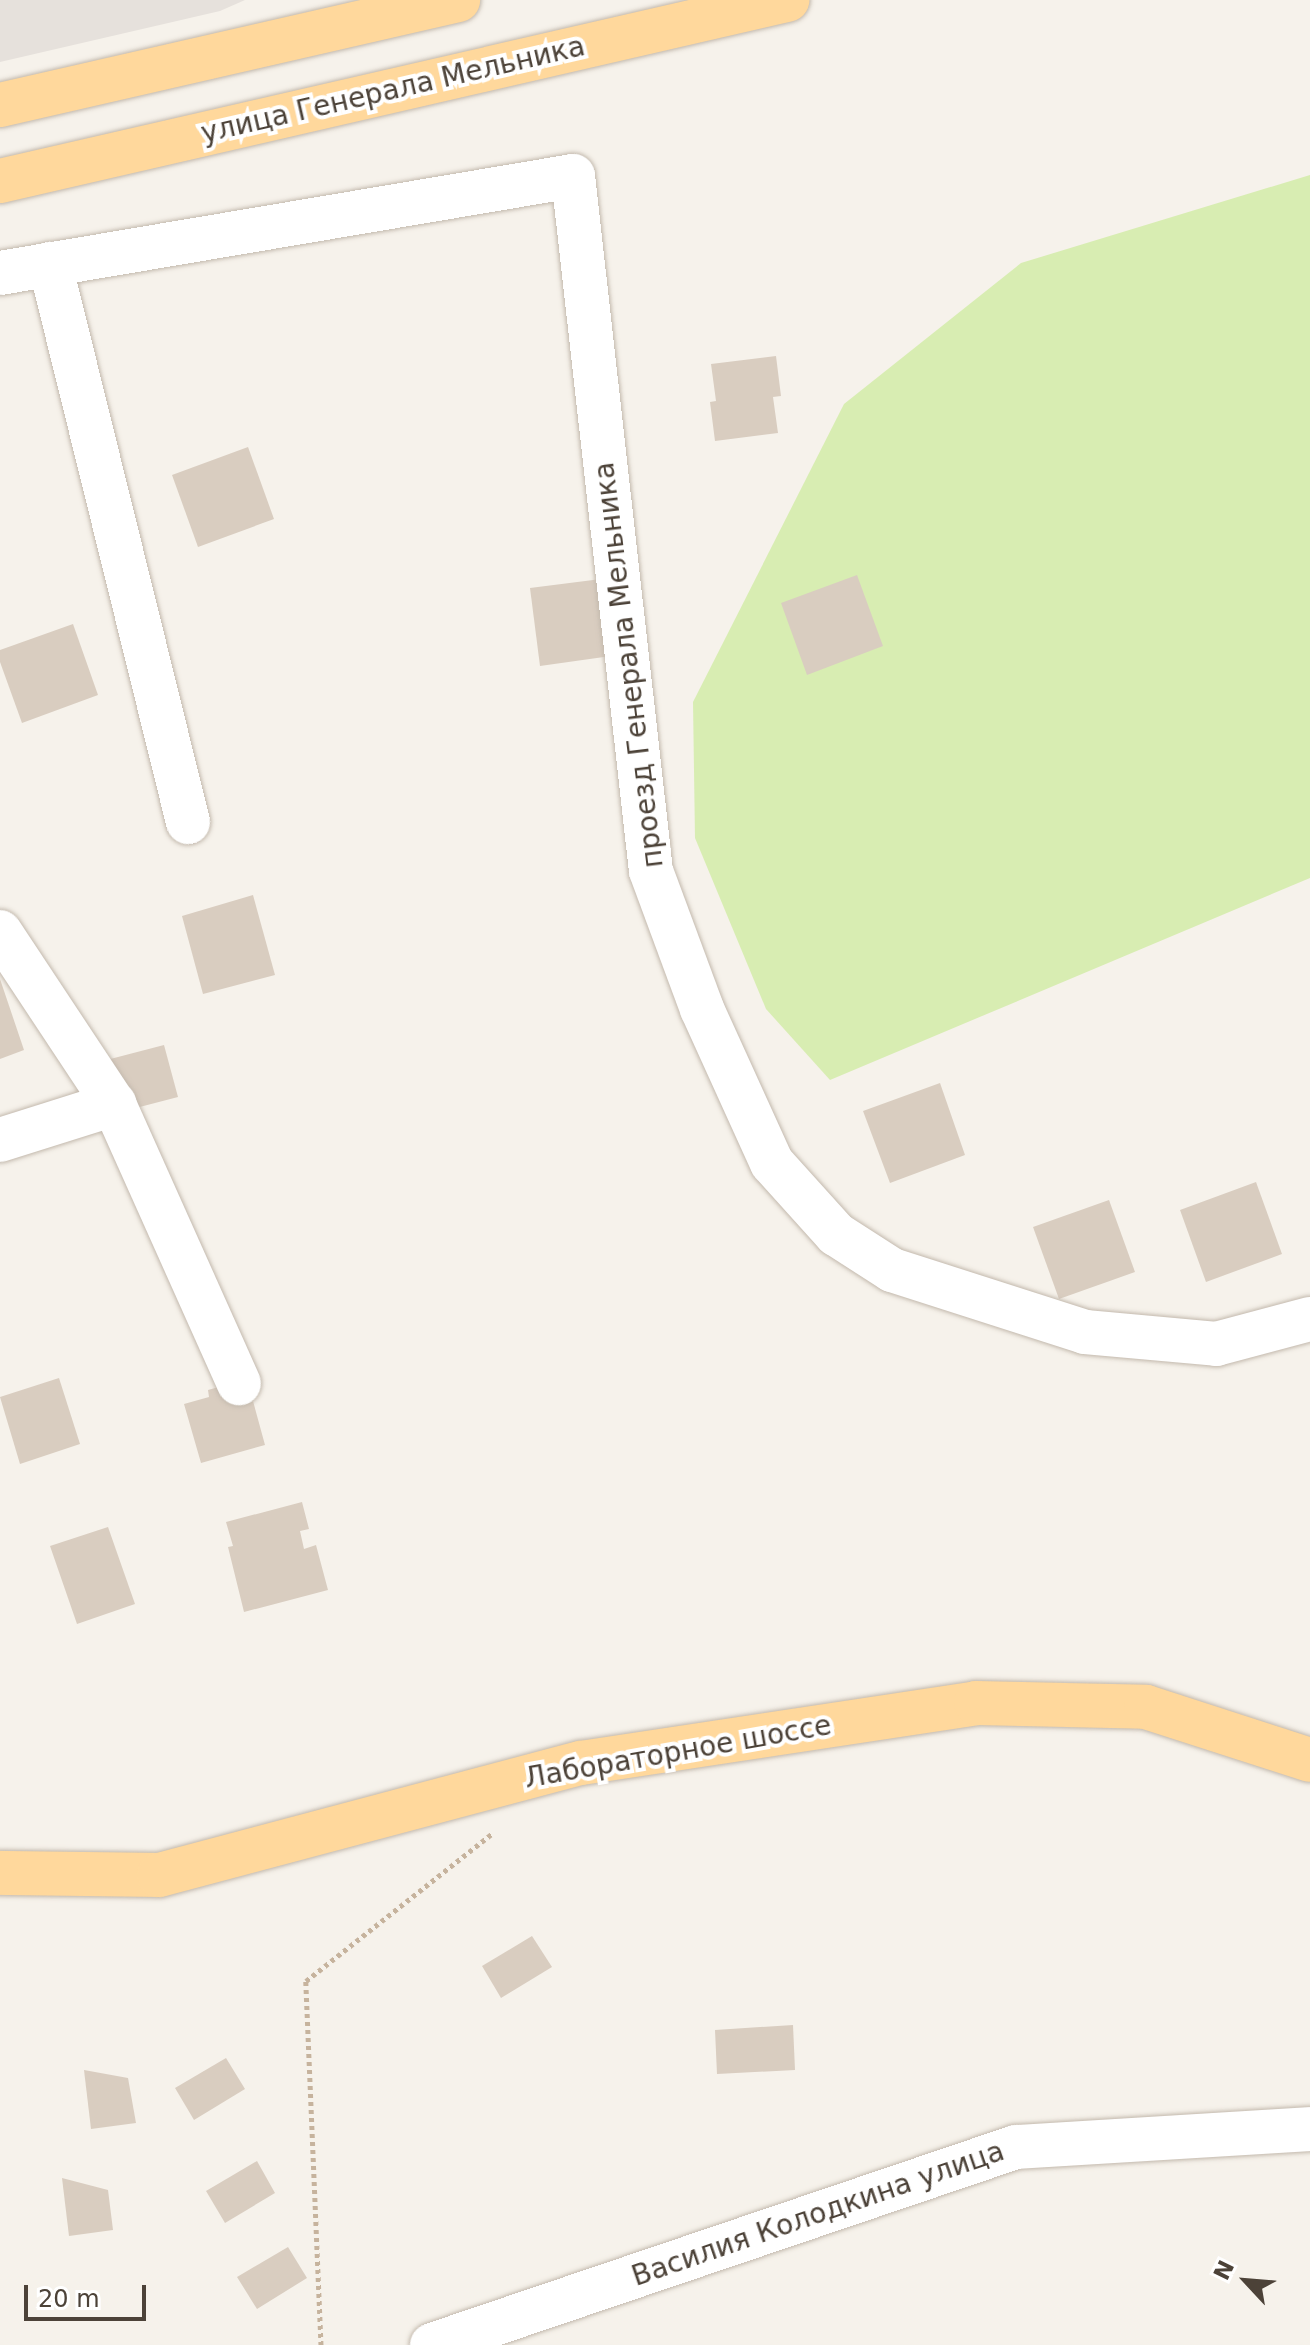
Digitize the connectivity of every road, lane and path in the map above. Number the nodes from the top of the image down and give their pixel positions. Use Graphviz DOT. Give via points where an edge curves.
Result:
graph roads {
  1 [pos="458,0"];
  2 [pos="787,0"];
  3 [pos="0,105"];
  4 [pos="0,181"];
  5 [pos="50,264"];
  6 [pos="0,273"];
  7 [pos="188,822"];
  8 [pos="0,932"];
  9 [pos="114,1104"];
  10 [pos="0,1140"];
  11 [pos="1310,1319"];
  12 [pos="239,1383"];
  13 [pos="1310,1760"];
  14 [pos="494,1832"];
  15 [pos="0,1873"];
  16 [pos="1310,2129"];
  17 [pos="321,2345"];
  18 [pos="432,2345"];
  1 -- 3 [label="main road"];
  2 -- 4 [label="main road, улица Генерала Мельника"];
  5 -- 6 [label="street"];
  5 -- 7 [label="street"];
  5 -- 11 [label="street, проезд Генерала Мельника" via="573,176 651,871 702,1009 772,1163 836,1234 892,1270 1085,1332 1216,1344"];
  8 -- 9 [label="street"];
  9 -- 10 [label="street"];
  9 -- 12 [label="street"];
  13 -- 15 [label="main road, Лабораторное шоссе" via="1146,1707 976,1703 581,1763 159,1875"];
  14 -- 17 [label="path" via="306,1981"];
  16 -- 18 [label="street, Василия Колодкина улица" via="1016,2147"];
}
